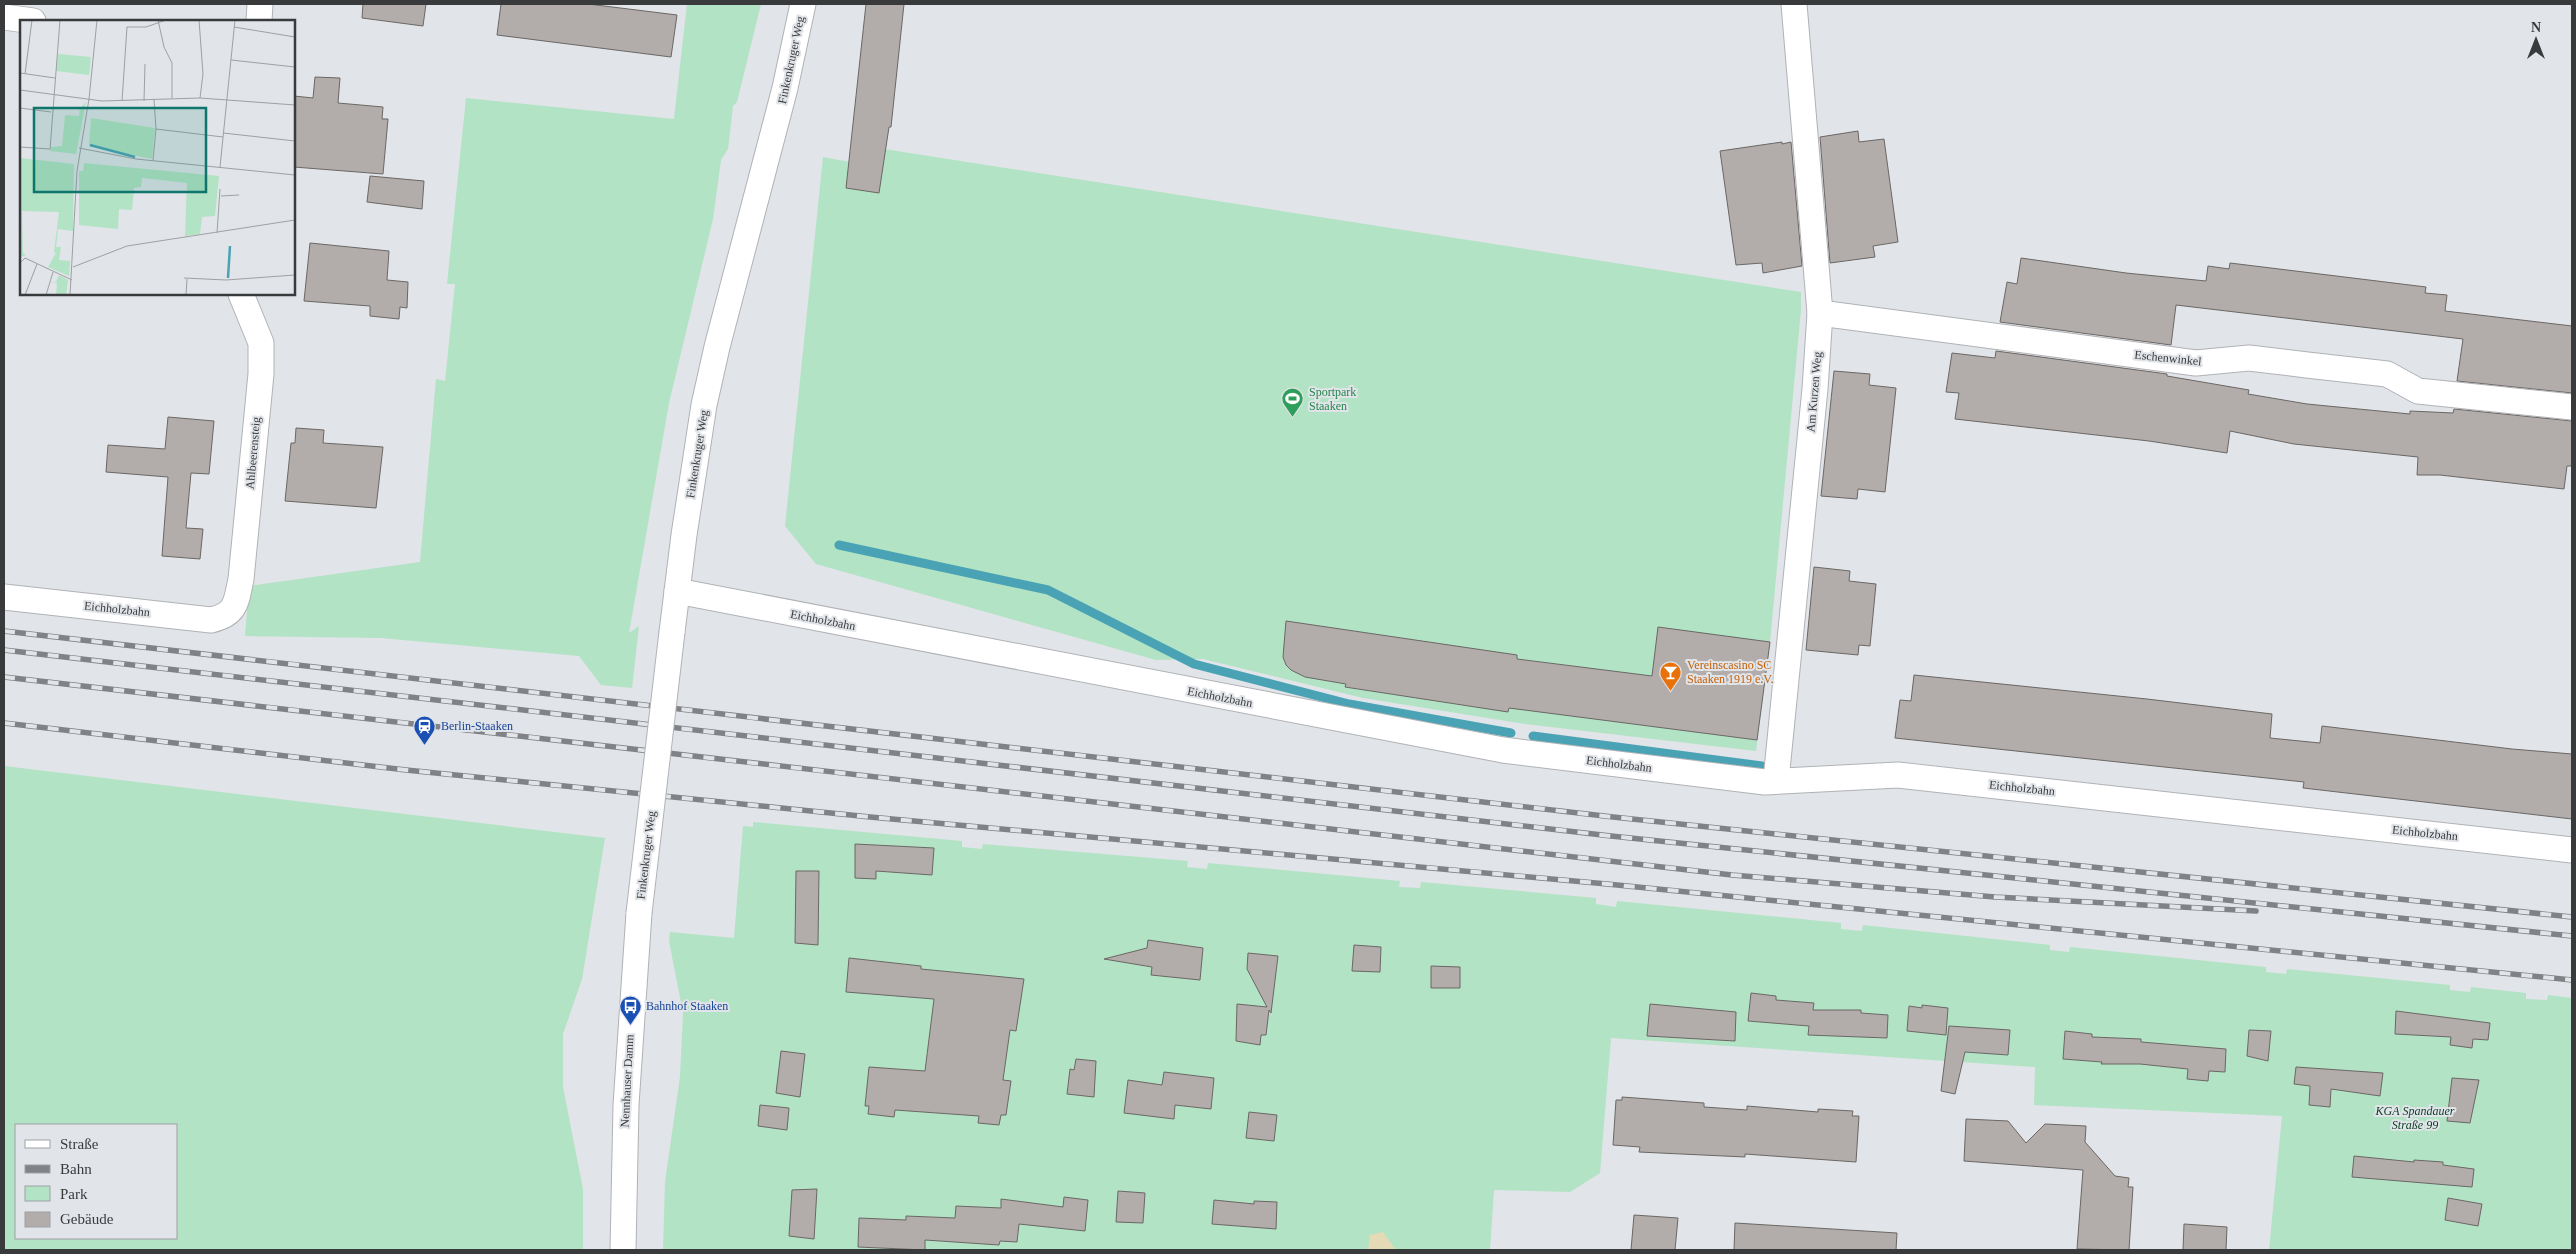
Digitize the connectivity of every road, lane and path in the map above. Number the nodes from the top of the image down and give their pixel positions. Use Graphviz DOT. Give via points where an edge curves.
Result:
graph roads {
  1 [pos="260,4"];
  2 [pos="803,4"];
  3 [pos="1794,4"];
  4 [pos="4,17"];
  5 [pos="26,20"];
  6 [pos="259,20"];
  7 [pos="241,295"];
  8 [pos="1820,313"];
  9 [pos="2572,407"];
  10 [pos="677,591"];
  11 [pos="4,597"];
  12 [pos="229,614"];
  13 [pos="1776,780"];
  14 [pos="2572,850"];
  15 [pos="640,913"];
  16 [pos="623,1250"];
  1 -- 6 [label="street"];
  2 -- 10 [label="street, Finkenkruger Weg" via="774,133 712,366 694,465"];
  3 -- 8 [label="street, Am Kurzen Weg"];
  4 -- 5 [label="street"];
  7 -- 12 [label="street, Ahlbeerensteig" via="261,343 261,374 241,579 235,606"];
  8 -- 9 [label="street, Eschenwinkel" via="2196,363 2249,358 2387,374 2418,391"];
  8 -- 13 [label="street, Am Kurzen Weg"];
  10 -- 13 [label="street, Eichholzbahn" via="1503,750 1765,782"];
  10 -- 15 [label="street, Finkenkruger Weg, bridge"];
  11 -- 12 [label="street, Eichholzbahn" via="211,620"];
  13 -- 14 [label="street, Eichholzbahn" via="1898,775"];
  15 -- 16 [label="street, Nennhauser Damm" via="626,1105"];
}
